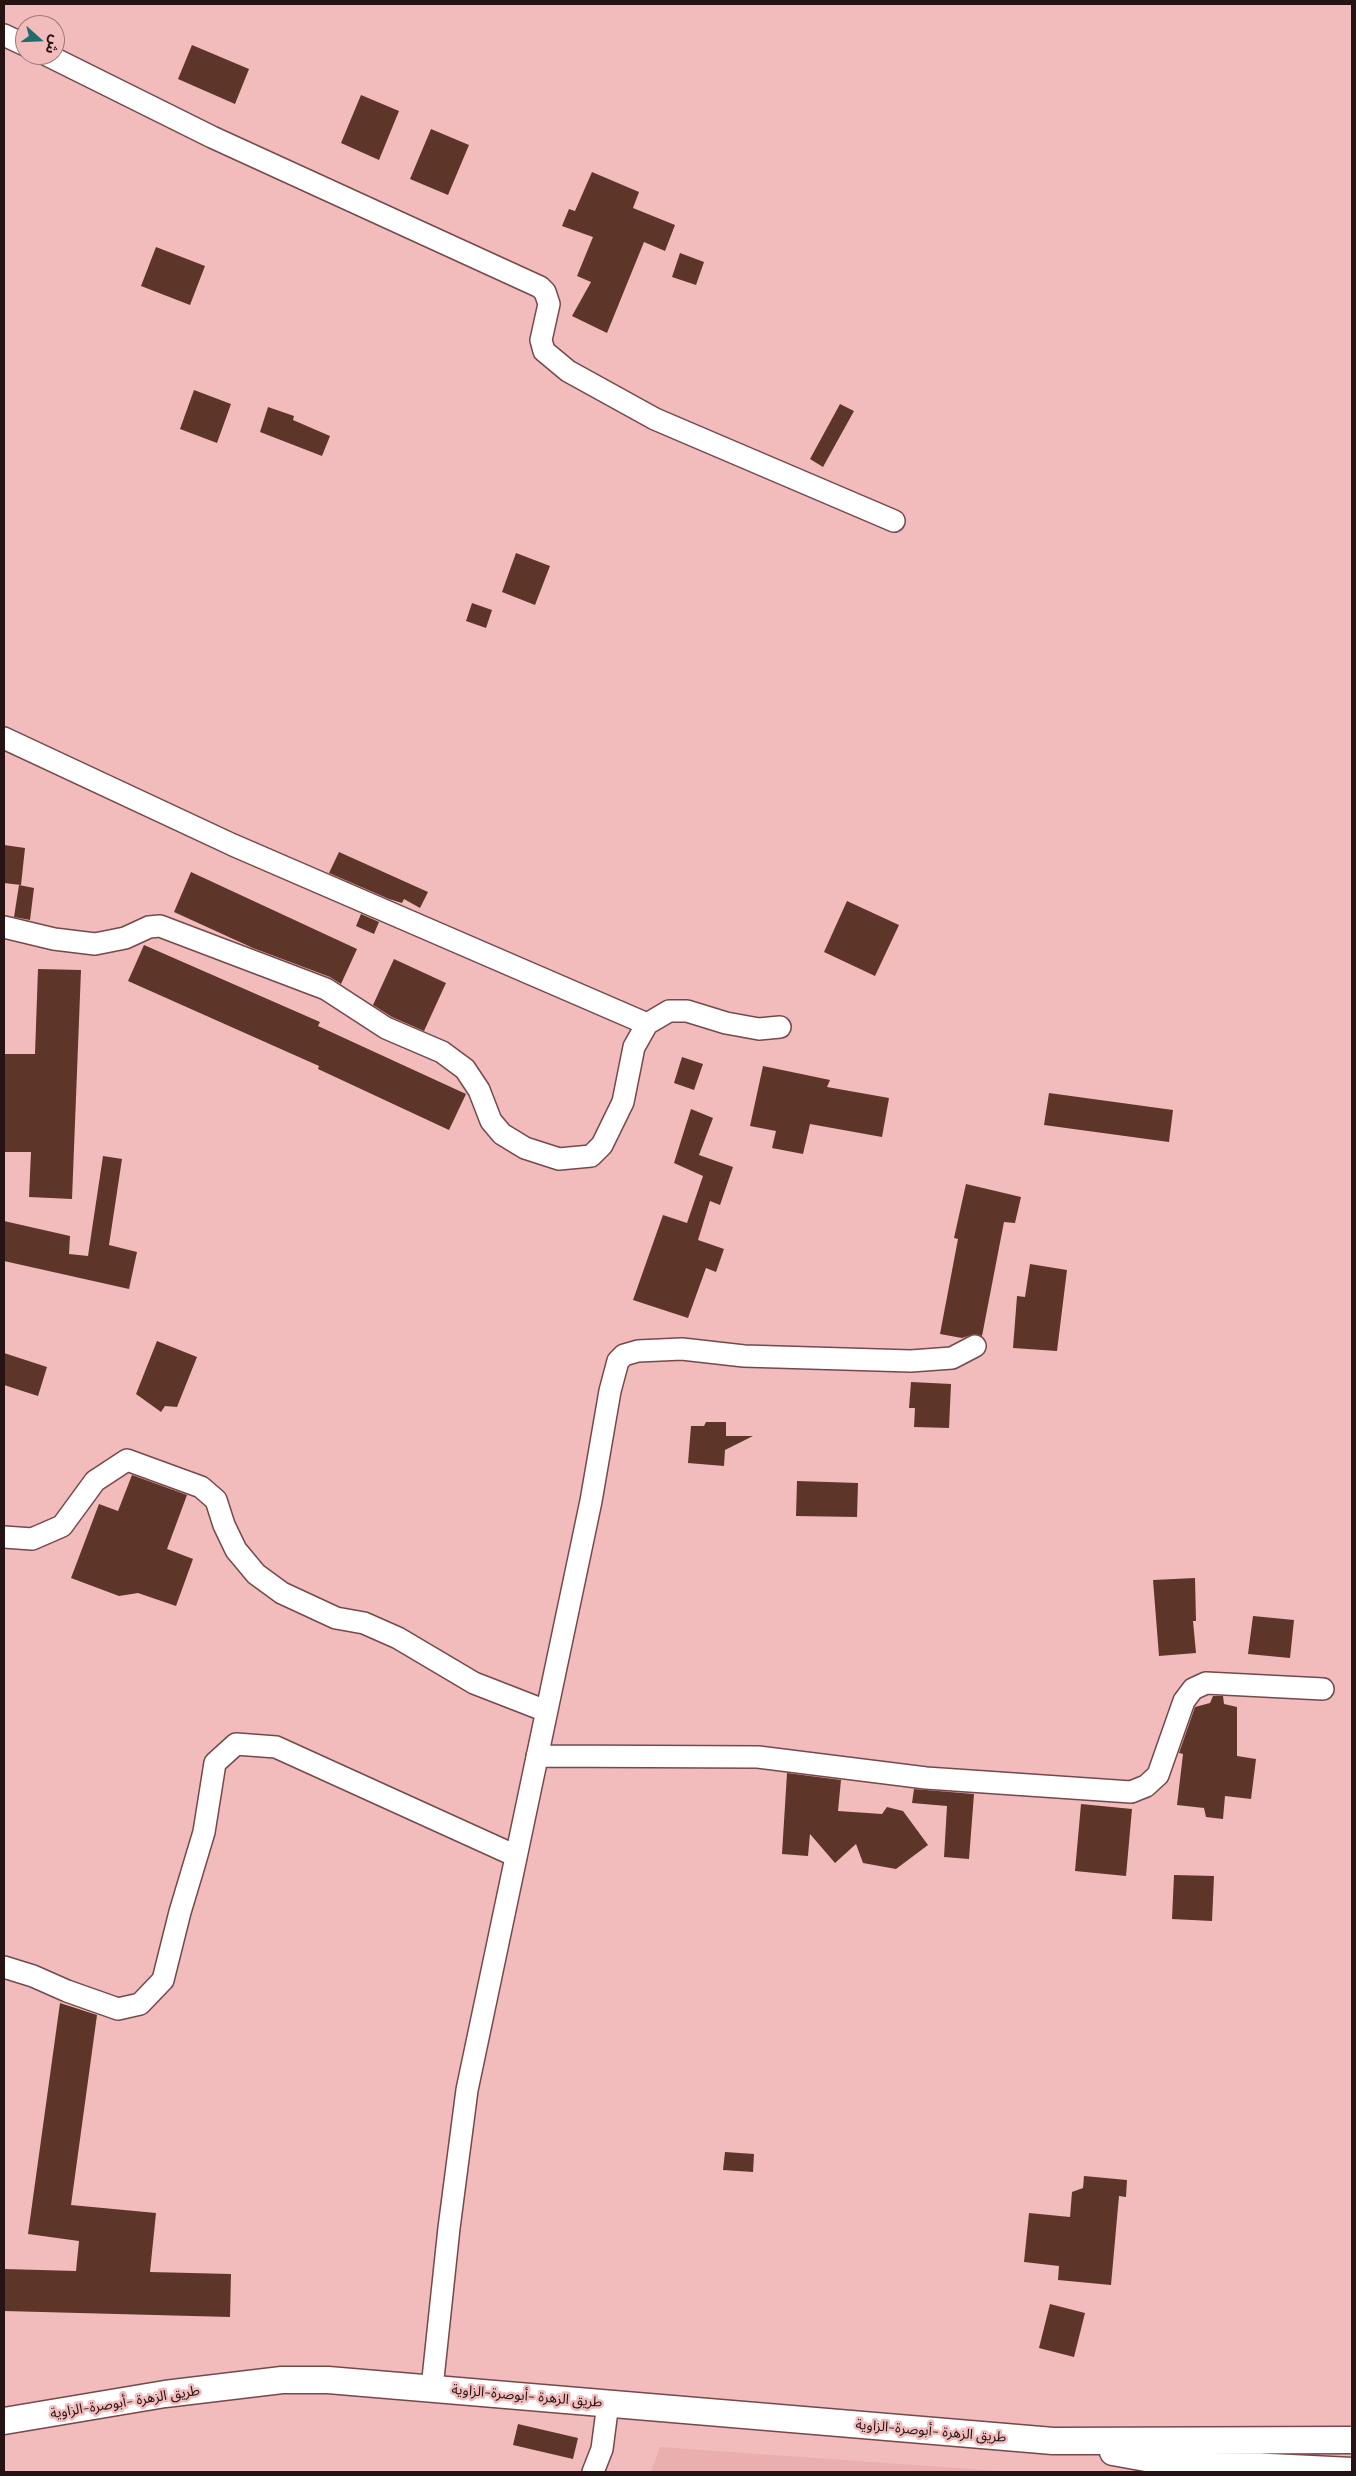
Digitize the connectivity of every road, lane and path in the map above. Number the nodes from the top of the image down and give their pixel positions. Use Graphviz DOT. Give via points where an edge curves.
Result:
graph roads {
  1 [pos="65,64"];
  2 [pos="894,521"];
  3 [pos="4,738"];
  4 [pos="4,927"];
  5 [pos="647,1024"];
  6 [pos="780,1027"];
  7 [pos="975,1346"];
  8 [pos="4,1536"];
  9 [pos="1323,1689"];
  10 [pos="546,1711"];
  11 [pos="537,1756"];
  12 [pos="516,1856"];
  13 [pos="4,1967"];
  14 [pos="432,2388"];
  15 [pos="608,2403"];
  16 [pos="4,2421"];
  17 [pos="1352,2440"];
  18 [pos="1053,2441"];
  19 [pos="1352,2471"];
  20 [pos="593,2472"];
  1 -- 2 [label="street" via="212,137 540,287 549,304 542,340 544,351 568,371 655,419"];
  3 -- 5 [label="street" via="233,845"];
  4 -- 5 [label="street" via="54,939 95,944 160,926 326,988 386,1028 442,1052 465,1069 479,1090 490,1120 502,1134 525,1148 559,1159 590,1156 602,1145 623,1102 634,1047"];
  5 -- 6 [label="street" via="669,1011 686,1011 759,1029"];
  7 -- 10 [label="street" via="952,1358 911,1360 744,1356 682,1349 638,1351 624,1355 618,1361 610,1391 591,1501"];
  8 -- 10 [label="street" via="32,1539 62,1526 95,1481 127,1460 201,1487 216,1500 236,1550 256,1574 282,1593 336,1618 364,1624 398,1638 474,1684"];
  9 -- 11 [label="street" via="1206,1683 1193,1689 1184,1701 1158,1775 1146,1786 1131,1792 926,1778 758,1757"];
  10 -- 11 [label="street"];
  11 -- 12 [label="street"];
  12 -- 13 [label="street" via="276,1747 236,1744 214,1763 204,1832 163,1980 140,2004 118,2009"];
  12 -- 14 [label="street" via="467,2090"];
  14 -- 15 [label="main road, طريق الزهرة -أبوصرة-الزاوية"];
  14 -- 16 [label="main road, طريق الزهرة -أبوصرة-الزاوية" via="282,2380 165,2394"];
  15 -- 18 [label="main road, طريق الزهرة -أبوصرة-الزاوية"];
  15 -- 20 [label="street" via="602,2449"];
  17 -- 18 [label="main road"];
  18 -- 19 [label="main road" via="1168,2462"];
}
